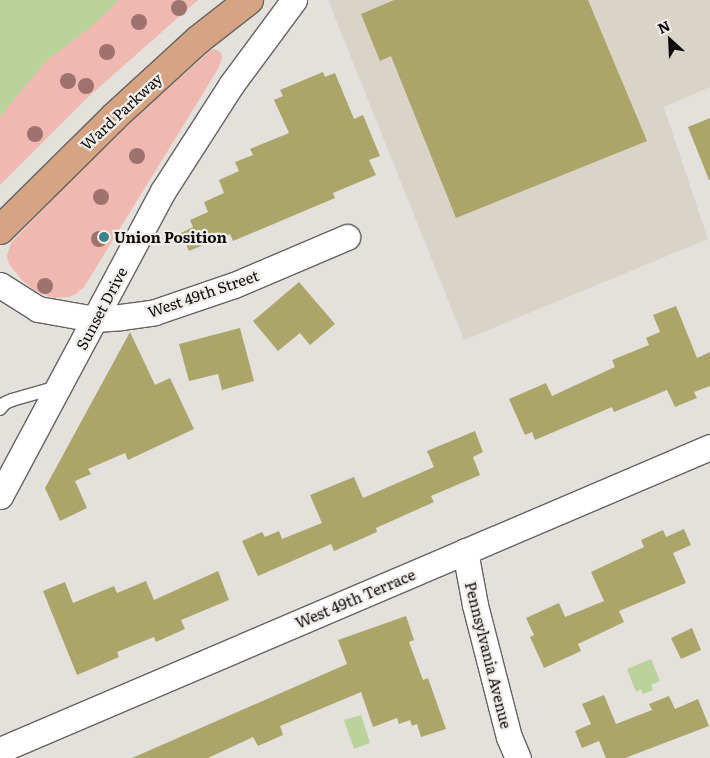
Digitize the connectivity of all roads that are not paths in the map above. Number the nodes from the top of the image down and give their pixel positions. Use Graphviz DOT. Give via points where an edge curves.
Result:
graph roads {
  1 [pos="249,0"];
  2 [pos="294,0"];
  3 [pos="0,230"];
  4 [pos="347,237"];
  5 [pos="0,285"];
  6 [pos="95,319"];
  7 [pos="58,387"];
  8 [pos="0,409"];
  9 [pos="710,447"];
  10 [pos="0,496"];
  11 [pos="465,551"];
  12 [pos="0,750"];
  13 [pos="518,758"];
  1 -- 3 [label="highway, Ward Parkway" via="198,40 114,117"];
  2 -- 6 [label="street, Sunset Drive" via="231,85 163,192"];
  4 -- 6 [label="street, West 49th Street" via="234,285 155,312"];
  5 -- 6 [label="street, West 49th Street" via="38,310"];
  6 -- 7 [label="street, Sunset Drive"];
  7 -- 8 [label="lane" via="12,400"];
  7 -- 10 [label="street, Sunset Drive"];
  9 -- 11 [label="street, West 49th Terrace"];
  11 -- 12 [label="street, West 49th Terrace"];
  11 -- 13 [label="street, Pennsylvania Avenue" via="475,605 509,737"];
}
